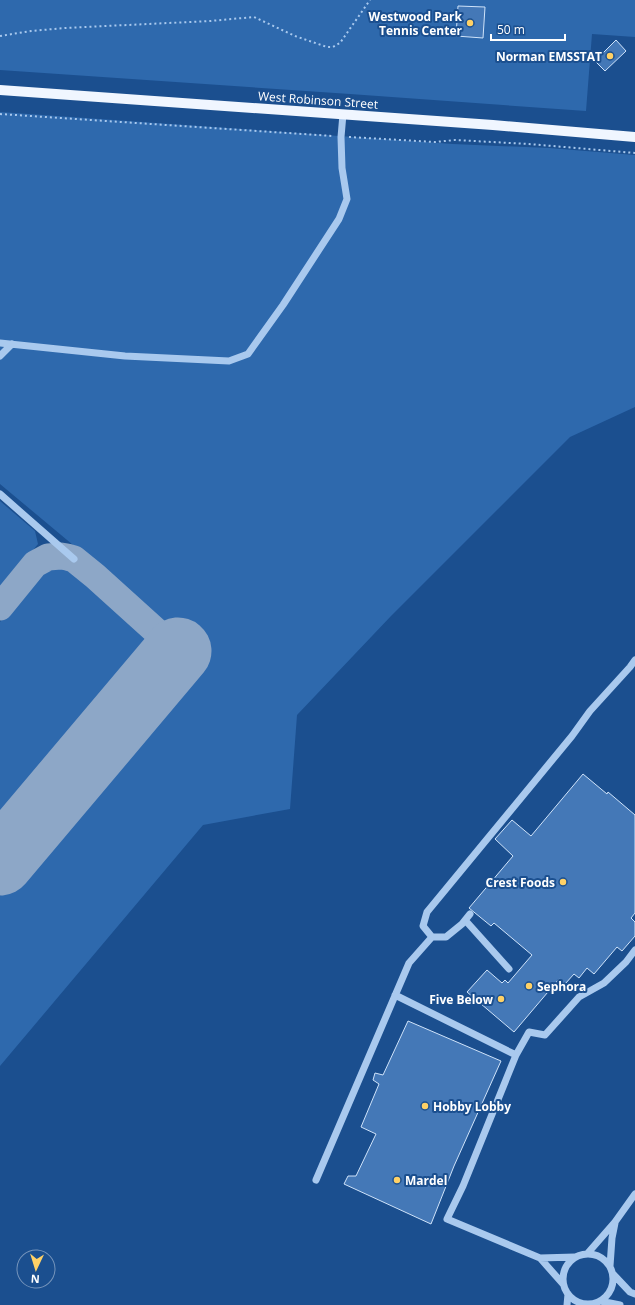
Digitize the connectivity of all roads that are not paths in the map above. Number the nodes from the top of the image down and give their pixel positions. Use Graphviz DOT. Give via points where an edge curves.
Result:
graph roads {
  1 [pos="0,90"];
  2 [pos="343,114"];
  3 [pos="635,137"];
  4 [pos="0,343"];
  5 [pos="12,344"];
  6 [pos="0,356"];
  7 [pos="0,494"];
  8 [pos="74,559"];
  9 [pos="635,660"];
  10 [pos="432,937"];
  11 [pos="635,950"];
  12 [pos="509,970"];
  13 [pos="396,995"];
  14 [pos="516,1055"];
  15 [pos="316,1180"];
  16 [pos="635,1194"];
  17 [pos="615,1222"];
  18 [pos="587,1254"];
  19 [pos="540,1258"];
  20 [pos="574,1258"];
  21 [pos="610,1266"];
  22 [pos="613,1274"];
  23 [pos="564,1284"];
  24 [pos="568,1294"];
  25 [pos="635,1294"];
  26 [pos="600,1301"];
  27 [pos="591,1304"];
  28 [pos="567,1305"];
  29 [pos="620,1305"];
  1 -- 2 [label="main road, West Robinson Street"];
  2 -- 3 [label="main road, West Robinson Street"];
  2 -- 5 [label="street" via="342,168 347,199 339,219 248,354 229,361 125,356"];
  4 -- 5 [label="street"];
  5 -- 6 [label="street"];
  7 -- 8 [label="street"];
  9 -- 10 [label="street" via="590,711 427,912 423,926"];
  10 -- 12 [label="street" via="446,937 467,917"];
  10 -- 13 [label="street" via="409,963"];
  11 -- 14 [label="street" via="604,982 579,997 545,1035 530,1032"];
  13 -- 14 [label="street"];
  13 -- 15 [label="street"];
  14 -- 19 [label="street" via="447,1219"];
  16 -- 17 [label="street"];
  17 -- 18 [label="street"];
  17 -- 21 [label="street"];
  18 -- 20 [label="street"];
  18 -- 21 [label="street" via="598,1256"];
  19 -- 20 [label="street"];
  19 -- 23 [label="street"];
  20 -- 23 [label="street" via="565,1269"];
  21 -- 22 [label="street"];
  22 -- 25 [label="street"];
  22 -- 26 [label="street" via="611,1290"];
  23 -- 24 [label="street"];
  24 -- 27 [label="street" via="579,1302"];
  24 -- 28 [label="street"];
  26 -- 27 [label="street"];
  26 -- 29 [label="street"];
}
